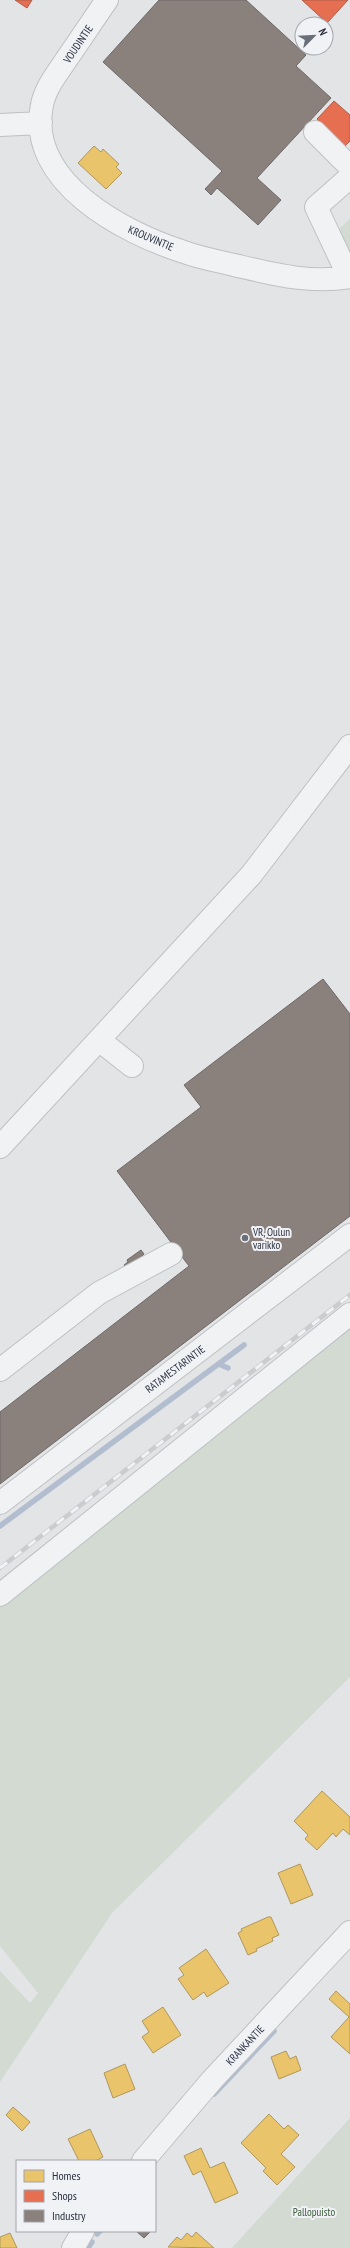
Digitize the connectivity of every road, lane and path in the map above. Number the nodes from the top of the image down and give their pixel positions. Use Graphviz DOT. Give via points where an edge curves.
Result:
graph roads {
  1 [pos="107,0"];
  2 [pos="48,87"];
  3 [pos="41,123"];
  4 [pos="0,125"];
  5 [pos="315,132"];
  6 [pos="350,167"];
  7 [pos="350,177"];
  8 [pos="350,277"];
  9 [pos="350,746"];
  10 [pos="99,1040"];
  11 [pos="132,1066"];
  12 [pos="0,1147"];
  13 [pos="350,1235"];
  14 [pos="171,1254"];
  15 [pos="350,1314"];
  16 [pos="0,1370"];
  17 [pos="0,1502"];
  18 [pos="0,1595"];
  19 [pos="350,1932"];
  20 [pos="144,2160"];
  21 [pos="82,2232"];
  22 [pos="73,2248"];
  1 -- 2 [label="street, VOUDINTIE"];
  2 -- 3 [label="street, KROUVINTIE" via="42,105"];
  3 -- 4 [label="street"];
  3 -- 8 [label="street, KROUVINTIE" via="51,163 64,182 78,196 126,228 184,252 284,277 310,280"];
  5 -- 6 [label="street"];
  7 -- 8 [label="street" via="316,207"];
  9 -- 10 [label="street" via="251,875"];
  10 -- 11 [label="street"];
  10 -- 12 [label="street"];
  13 -- 17 [label="street, RATAMESTARINTIE"];
  14 -- 16 [label="street" via="99,1294"];
  15 -- 18 [label="street"];
  19 -- 20 [label="street, KRANKANTIE" via="212,2080"];
  21 -- 22 [label="street"];
}
